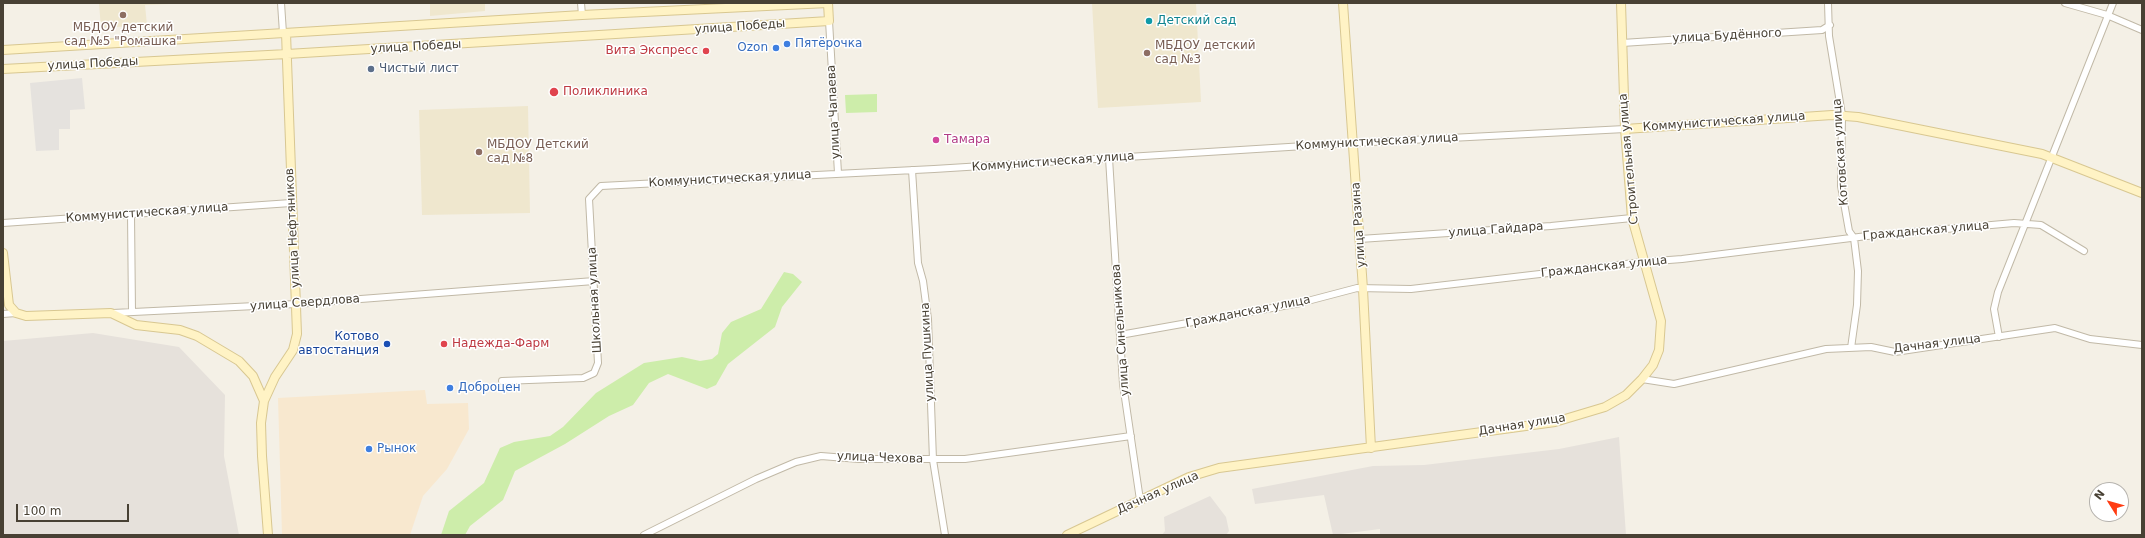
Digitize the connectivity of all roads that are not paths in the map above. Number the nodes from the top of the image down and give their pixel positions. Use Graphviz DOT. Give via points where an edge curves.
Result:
graph roads {
  1 [pos="281,3"];
  2 [pos="581,3"];
  3 [pos="828,3"];
  4 [pos="1343,3"];
  5 [pos="1621,3"];
  6 [pos="1828,3"];
  7 [pos="2065,3"];
  8 [pos="2113,3"];
  9 [pos="582,15"];
  10 [pos="2107,15"];
  11 [pos="829,21"];
  12 [pos="1830,25"];
  13 [pos="2142,30"];
  14 [pos="285,33"];
  15 [pos="1622,42"];
  16 [pos="3,50"];
  17 [pos="287,54"];
  18 [pos="3,68"];
  19 [pos="1842,115"];
  20 [pos="1625,129"];
  21 [pos="1354,143"];
  22 [pos="1110,158"];
  23 [pos="2052,158"];
  24 [pos="912,170"];
  25 [pos="838,174"];
  26 [pos="601,186"];
  27 [pos="2142,193"];
  28 [pos="291,203"];
  29 [pos="131,214"];
  30 [pos="1632,218"];
  31 [pos="3,223"];
  32 [pos="2026,223"];
  33 [pos="1854,238"];
  34 [pos="1360,239"];
  35 [pos="2084,251"];
  36 [pos="3,253"];
  37 [pos="1643,262"];
  38 [pos="594,281"];
  39 [pos="1363,289"];
  40 [pos="296,304"];
  41 [pos="132,312"];
  42 [pos="16,313"];
  43 [pos="111,313"];
  44 [pos="3,314"];
  45 [pos="1120,335"];
  46 [pos="1999,337"];
  47 [pos="2142,345"];
  48 [pos="1851,348"];
  49 [pos="1642,379"];
  50 [pos="502,381"];
  51 [pos="264,401"];
  52 [pos="1131,436"];
  53 [pos="1371,448"];
  54 [pos="933,460"];
  55 [pos="1140,500"];
  56 [pos="268,535"];
  57 [pos="644,535"];
  58 [pos="945,535"];
  59 [pos="1067,535"];
  1 -- 14 [label="street"];
  2 -- 9 [label="street"];
  3 -- 9 [label="street, улица Победы"];
  3 -- 11 [label="street, улица Чапаева"];
  4 -- 21 [label="street, улица Разина"];
  5 -- 15 [label="street, Строительная улица"];
  6 -- 12 [label="street, Котовская улица"];
  7 -- 10 [label="street"];
  8 -- 10 [label="street"];
  9 -- 14 [label="street, улица Победы"];
  10 -- 13 [label="street"];
  10 -- 23 [label="street"];
  11 -- 17 [label="street, улица Победы"];
  11 -- 25 [label="street, улица Чапаева"];
  12 -- 15 [label="street, улица Будённого" via="1822,30"];
  12 -- 19 [label="street, Котовская улица" via="1829,36"];
  14 -- 16 [label="street, улица Победы"];
  14 -- 17 [label="street, улица Нефтяников"];
  15 -- 20 [label="street, Строительная улица"];
  17 -- 18 [label="street, улица Победы"];
  17 -- 28 [label="street, улица Нефтяников"];
  19 -- 20 [label="street, Коммунистическая улица"];
  19 -- 23 [label="street, Коммунистическая улица"];
  19 -- 33 [label="street, Котовская улица" via="1841,186 1849,231"];
  20 -- 21 [label="street, Коммунистическая улица"];
  20 -- 30 [label="street, Строительная улица"];
  21 -- 22 [label="street, Коммунистическая улица"];
  21 -- 34 [label="street, улица Разина"];
  22 -- 24 [label="street, Коммунистическая улица"];
  22 -- 45 [label="street, улица Синельникова"];
  23 -- 27 [label="street, Коммунистическая улица"];
  23 -- 32 [label="street"];
  24 -- 25 [label="street, Коммунистическая улица"];
  24 -- 54 [label="street, улица Пушкина" via="918,263 928,319"];
  25 -- 26 [label="street, Коммунистическая улица"];
  26 -- 38 [label="street, Школьная улица" via="589,199"];
  28 -- 29 [label="street, Коммунистическая улица"];
  28 -- 40 [label="street, улица Нефтяников"];
  29 -- 31 [label="street, Коммунистическая улица"];
  29 -- 41 [label="street"];
  30 -- 34 [label="street, улица Гайдара"];
  30 -- 37 [label="street, Строительная улица"];
  32 -- 33 [label="street, Гражданская улица" via="2014,222"];
  32 -- 35 [label="street, Гражданская улица" via="2041,225"];
  32 -- 46 [label="street" via="1998,292 1994,310"];
  33 -- 37 [label="street, Гражданская улица"];
  33 -- 48 [label="street, Котовская улица" via="1858,271 1857,305"];
  34 -- 39 [label="street, улица Разина"];
  36 -- 42 [label="street" via="9,305"];
  37 -- 39 [label="street, Гражданская улица" via="1411,289"];
  37 -- 49 [label="street, Строительная улица" via="1661,321 1659,350"];
  38 -- 40 [label="street, улица Свердлова"];
  38 -- 50 [label="street, Школьная улица" via="598,363 594,372 583,378"];
  39 -- 45 [label="street, Гражданская улица" via="1337,292 1300,303"];
  39 -- 53 [label="street, улица Разина"];
  40 -- 41 [label="street, улица Свердлова"];
  40 -- 51 [label="street, улица Нефтяников" via="297,334 292,350"];
  41 -- 43 [label="street, улица Свердлова"];
  42 -- 43 [label="street, улица Свердлова" via="26,316"];
  42 -- 44 [label="street, улица Свердлова"];
  43 -- 51 [label="street" via="136,325 180,330 197,336 239,361 253,376"];
  45 -- 52 [label="street, улица Синельникова" via="1123,384"];
  46 -- 47 [label="street, Дачная улица" via="2055,328 2090,339"];
  46 -- 48 [label="street, Дачная улица" via="1895,352 1871,347"];
  48 -- 49 [label="street, Дачная улица" via="1826,349 1674,384"];
  49 -- 53 [label="street, Дачная улица" via="1626,395 1605,407 1555,422"];
  51 -- 56 [label="street, улица Нефтяников" via="261,423"];
  52 -- 54 [label="street, улица Чехова" via="965,459"];
  52 -- 55 [label="street, улица Синельникова"];
  53 -- 55 [label="street, Дачная улица" via="1219,468 1189,476"];
  54 -- 57 [label="street, улица Чехова" via="821,456 796,462"];
  54 -- 58 [label="street, улица Пушкина"];
  55 -- 59 [label="street, Дачная улица"];
}
